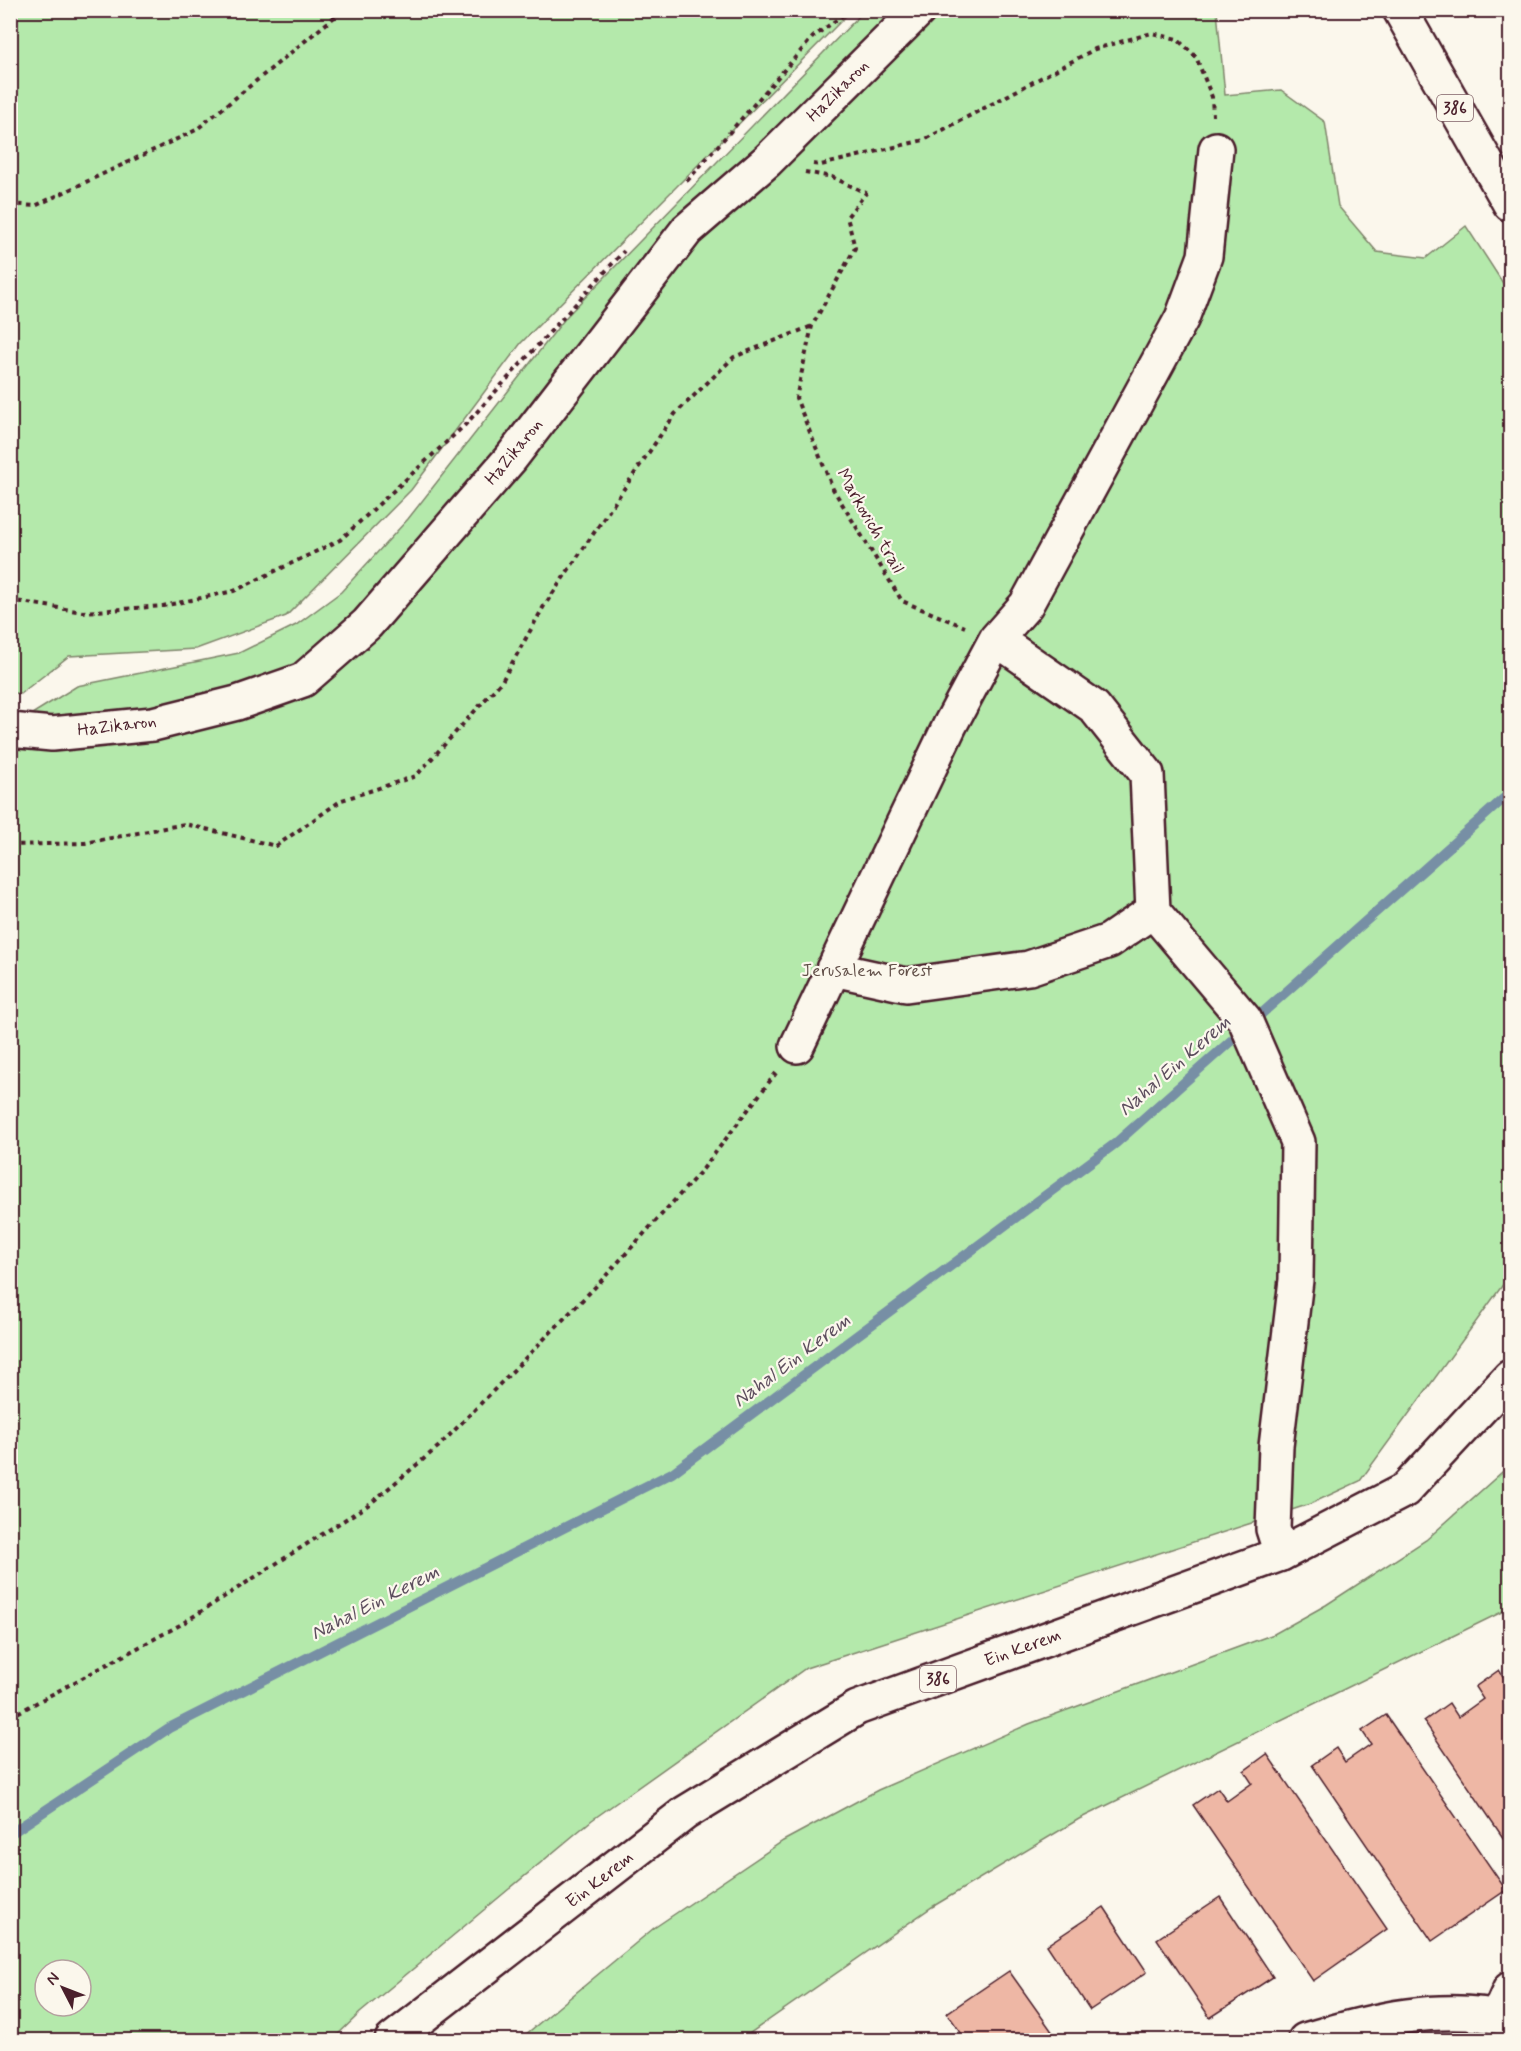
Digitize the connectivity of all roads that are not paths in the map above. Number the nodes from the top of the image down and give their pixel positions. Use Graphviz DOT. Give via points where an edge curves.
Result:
graph roads {
  1 [pos="919,10"];
  2 [pos="1400,11"];
  3 [pos="1216,149"];
  4 [pos="1510,204"];
  5 [pos="996,639"];
  6 [pos="14,736"];
  7 [pos="1153,911"];
  8 [pos="833,969"];
  9 [pos="797,1046"];
  10 [pos="1510,1377"];
  11 [pos="1281,1554"];
  12 [pos="1507,2013"];
  13 [pos="392,2040"];
  14 [pos="1305,2040"];
  1 -- 6 [label="street, HaZikaron" via="767,161 687,230 511,458 366,624 303,680 237,703 153,724"];
  2 -- 4 [label="street, 386"];
  3 -- 5 [label="street" via="1205,256 1182,318 1026,604"];
  5 -- 7 [label="street" via="1094,707 1147,774"];
  5 -- 8 [label="street" via="950,725"];
  7 -- 8 [label="street" via="1109,941 1029,968 906,986"];
  7 -- 11 [label="street" via="1245,1020 1298,1143 1296,1280 1276,1446 1273,1529"];
  8 -- 9 [label="street"];
  10 -- 11 [label="street, Ein Kerem / 386" via="1405,1490"];
  11 -- 13 [label="street, Ein Kerem / 386" via="857,1708 685,1813"];
  12 -- 14 [label="street" via="1398,2016"];
}
